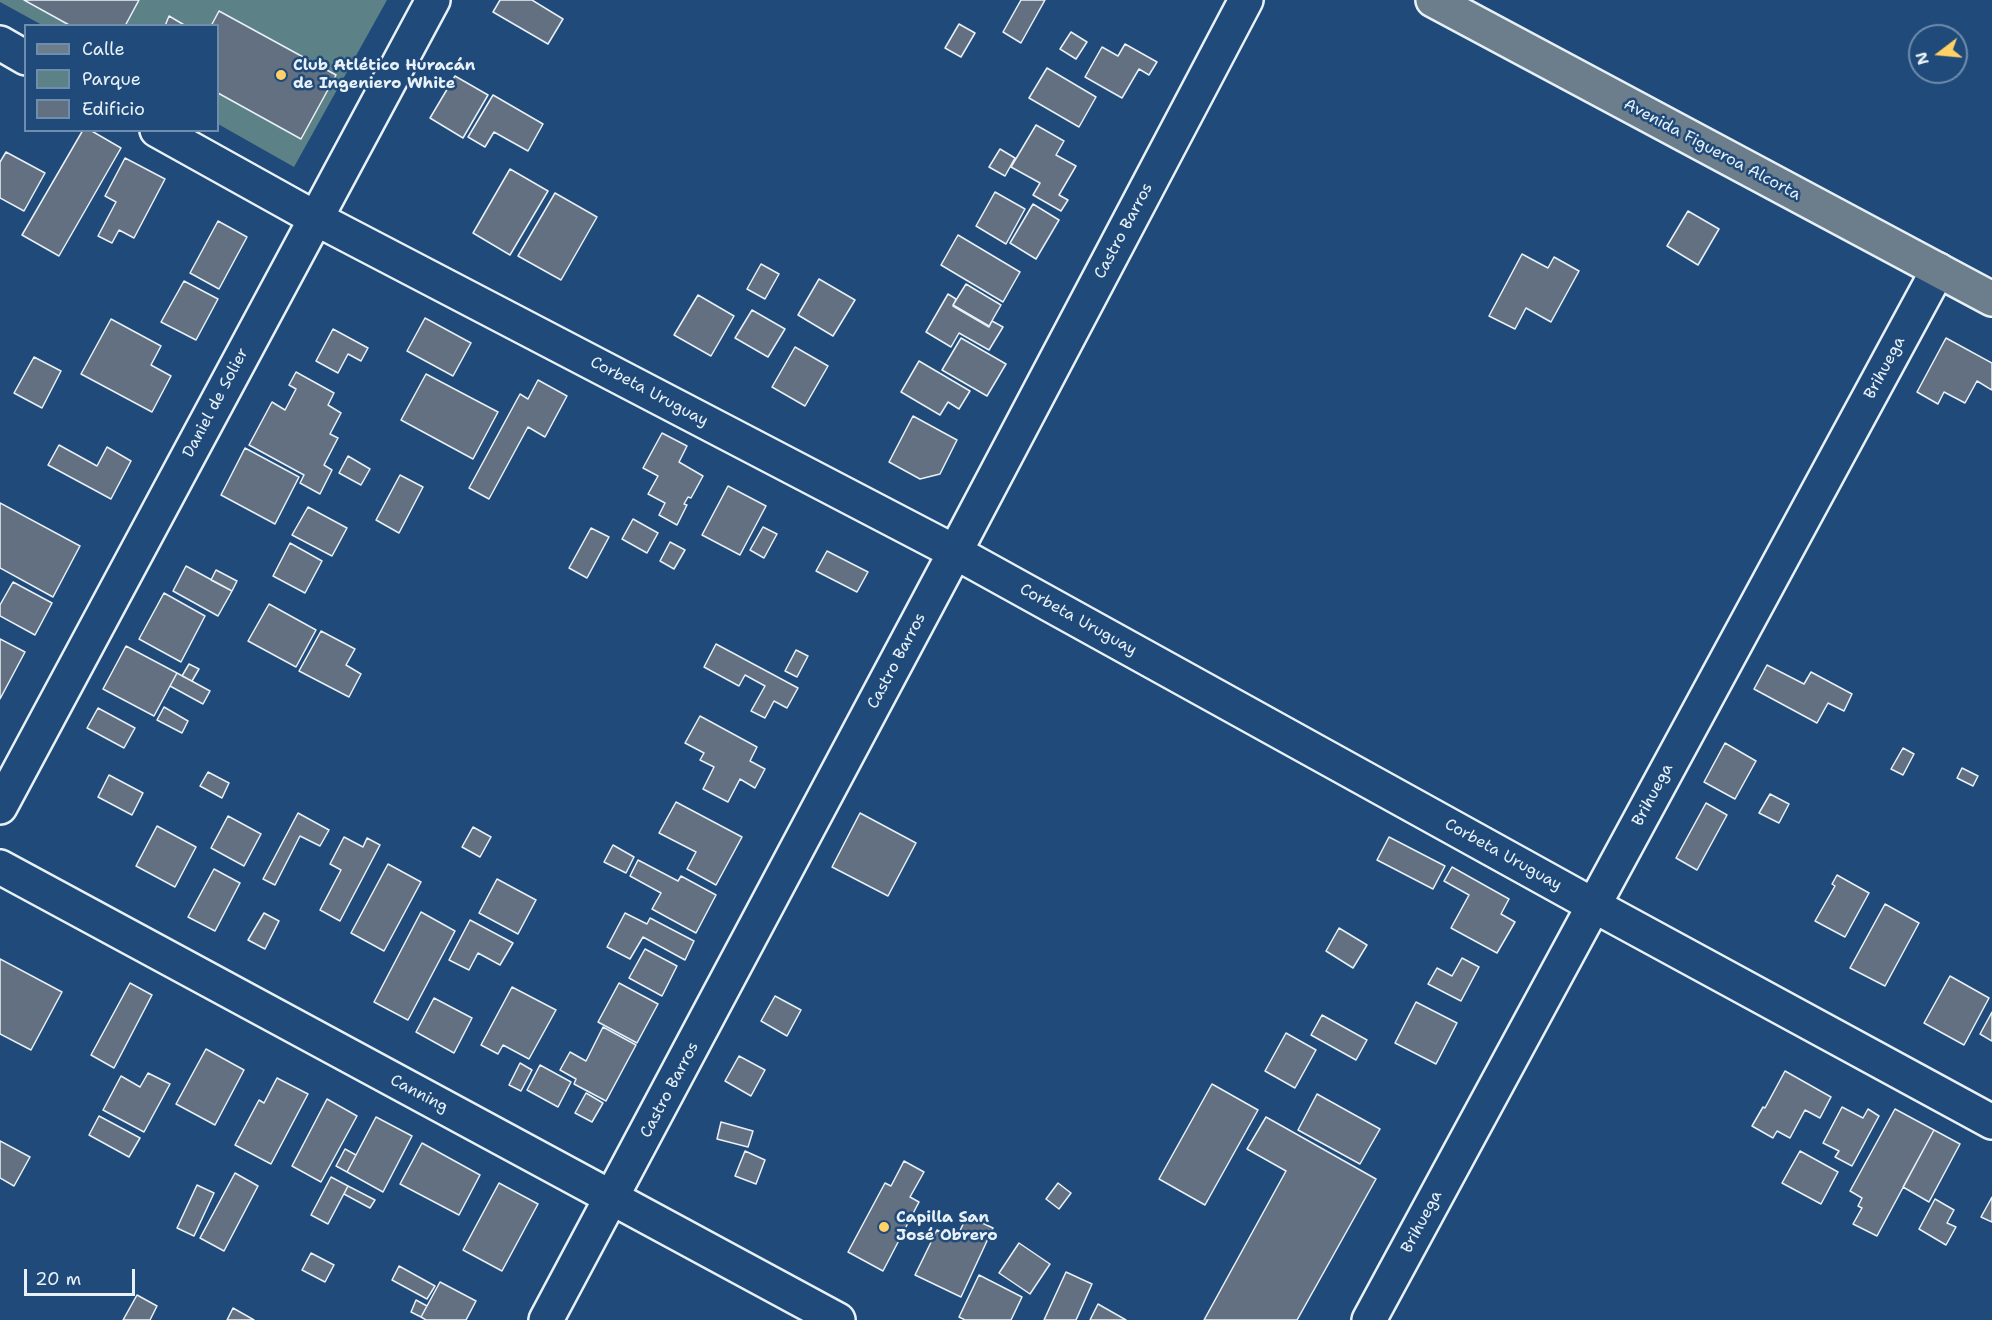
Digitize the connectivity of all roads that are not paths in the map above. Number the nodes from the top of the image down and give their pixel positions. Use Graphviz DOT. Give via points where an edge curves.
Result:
graph roads {
  1 [pos="433,0"];
  2 [pos="1246,0"];
  3 [pos="1433,0"];
  4 [pos="1472,11"];
  5 [pos="0,43"];
  6 [pos="24,57"];
  7 [pos="161,132"];
  8 [pos="315,218"];
  9 [pos="1938,270"];
  10 [pos="1992,299"];
  11 [pos="955,552"];
  12 [pos="0,807"];
  13 [pos="0,867"];
  14 [pos="1593,905"];
  15 [pos="1992,1122"];
  16 [pos="612,1198"];
  17 [pos="546,1320"];
  18 [pos="838,1320"];
  19 [pos="1369,1320"];
  1 -- 8 [label="street, Daniel de Solier"];
  2 -- 11 [label="street, Castro Barros"];
  3 -- 4 [label="main road, Avenida Figueroa Alcorta"];
  4 -- 9 [label="main road, Avenida Figueroa Alcorta"];
  5 -- 6 [label="street"];
  7 -- 8 [label="street, Corbeta Uruguay"];
  8 -- 11 [label="street, Corbeta Uruguay"];
  8 -- 12 [label="street, Daniel de Solier"];
  9 -- 10 [label="main road, Avenida Figueroa Alcorta"];
  9 -- 14 [label="street, Brihuega"];
  11 -- 14 [label="street, Corbeta Uruguay"];
  11 -- 16 [label="street, Castro Barros"];
  13 -- 16 [label="street, Canning"];
  14 -- 15 [label="street, Corbeta Uruguay"];
  14 -- 19 [label="street, Brihuega"];
  16 -- 17 [label="street, Castro Barros"];
  16 -- 18 [label="street, Canning"];
}
